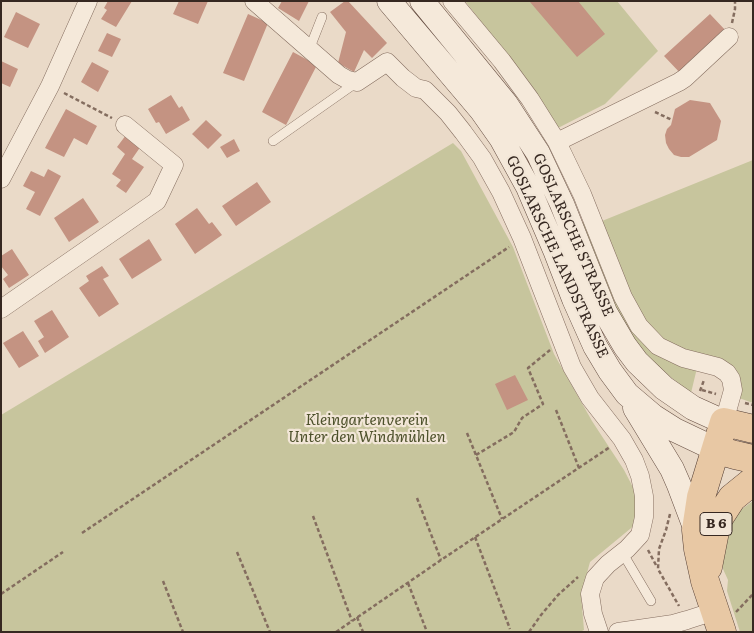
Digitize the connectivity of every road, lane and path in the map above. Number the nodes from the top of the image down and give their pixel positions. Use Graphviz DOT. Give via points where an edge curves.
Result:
graph roads {
  1 [pos="88,1"];
  2 [pos="254,1"];
  3 [pos="422,1"];
  4 [pos="452,1"];
  5 [pos="735,1"];
  6 [pos="392,3"];
  7 [pos="322,17"];
  8 [pos="729,37"];
  9 [pos="310,50"];
  10 [pos="453,76"];
  11 [pos="357,82"];
  12 [pos="50,86"];
  13 [pos="425,90"];
  14 [pos="125,125"];
  15 [pos="273,141"];
  16 [pos="557,142"];
  17 [pos="1,179"];
  18 [pos="522,238"];
  19 [pos="1,309"];
  20 [pos="540,358"];
  21 [pos="627,394"];
  22 [pos="556,410"];
  23 [pos="724,422"];
  24 [pos="753,429"];
  25 [pos="466,433"];
  26 [pos="622,439"];
  27 [pos="717,450"];
  28 [pos="476,456"];
  29 [pos="753,459"];
  30 [pos="579,468"];
  31 [pos="753,481"];
  32 [pos="417,498"];
  33 [pos="670,514"];
  34 [pos="313,516"];
  35 [pos="502,519"];
  36 [pos="696,530"];
  37 [pos="82,532"];
  38 [pos="640,535"];
  39 [pos="475,537"];
  40 [pos="63,552"];
  41 [pos="237,552"];
  42 [pos="622,552"];
  43 [pos="441,560"];
  44 [pos="608,564"];
  45 [pos="658,568"];
  46 [pos="163,581"];
  47 [pos="705,581"];
  48 [pos="408,583"];
  49 [pos="1,594"];
  50 [pos="753,594"];
  51 [pos="651,601"];
  52 [pos="357,617"];
  53 [pos="687,620"];
  54 [pos="722,620"];
  55 [pos="352,621"];
  56 [pos="510,629"];
  57 [pos="182,632"];
  58 [pos="270,632"];
  59 [pos="336,632"];
  60 [pos="363,632"];
  61 [pos="427,632"];
  62 [pos="529,632"];
  63 [pos="599,632"];
  64 [pos="618,632"];
  1 -- 12 [label="street"];
  2 -- 9 [label="street"];
  3 -- 23 [label="main road, GOSLARSCHE STRASSE" via="506,104 538,153 606,312 625,346 664,388 693,408"];
  4 -- 16 [label="street" via="530,98"];
  5 -- 8 [label="path"];
  6 -- 10 [label="main road, GOSLARSCHE LANDSTRASSE"];
  7 -- 9 [label="lane"];
  8 -- 16 [label="street" via="680,82"];
  9 -- 11 [label="street" via="339,75"];
  10 -- 13 [label="street"];
  10 -- 21 [label="main road, GOSLARSCHE LANDSTRASSE" via="482,111 515,162 543,220 588,332"];
  11 -- 13 [label="street, GOSLARSCHE LANDSTRASSE" via="387,62 402,78"];
  11 -- 15 [label="lane"];
  12 -- 14 [label="path"];
  12 -- 17 [label="street"];
  13 -- 18 [label="street, GOSLARSCHE LANDSTRASSE" via="448,113 482,158"];
  14 -- 19 [label="street" via="174,165 158,201"];
  16 -- 23 [label="street" via="582,194 623,297 639,326 658,346 727,373 733,390"];
  18 -- 26 [label="street, GOSLARSCHE LANDSTRASSE" via="572,367 590,398"];
  18 -- 37 [label="path"];
  20 -- 28 [label="path" via="528,368 543,404 522,418 514,432"];
  21 -- 27 [label="main road, GOSLARSCHE LANDSTRASSE" via="675,430"];
  21 -- 36 [label="main road" via="668,460"];
  22 -- 30 [label="path"];
  23 -- 24 [label="main road"];
  23 -- 27 [label="main road, B 6"];
  25 -- 28 [label="path"];
  26 -- 30 [label="path"];
  26 -- 38 [label="street, GOSLARSCHE LANDSTRASSE" via="634,460 644,496"];
  27 -- 29 [label="main road"];
  27 -- 36 [label="main road, B 6" via="701,497"];
  28 -- 35 [label="path"];
  30 -- 35 [label="path"];
  31 -- 47 [label="main road, B 6" via="732,498 717,521"];
  32 -- 43 [label="path"];
  33 -- 45 [label="path" via="659,549"];
  34 -- 55 [label="path"];
  35 -- 39 [label="path"];
  36 -- 47 [label="main road, B 6"];
  38 -- 42 [label="street"];
  38 -- 45 [label="path"];
  39 -- 43 [label="path"];
  39 -- 56 [label="path"];
  40 -- 49 [label="path"];
  41 -- 58 [label="path"];
  42 -- 44 [label="street"];
  42 -- 51 [label="lane"];
  43 -- 48 [label="path"];
  44 -- 62 [label="path" via="597,561 558,595"];
  44 -- 63 [label="street" via="595,578 590,594"];
  45 -- 53 [label="path"];
  46 -- 57 [label="path"];
  47 -- 54 [label="main road, B 6"];
  48 -- 52 [label="path"];
  48 -- 61 [label="path"];
  50 -- 54 [label="path"];
  52 -- 55 [label="path"];
  52 -- 60 [label="path"];
  53 -- 54 [label="street"];
  53 -- 64 [label="street"];
  55 -- 59 [label="path"];
}
